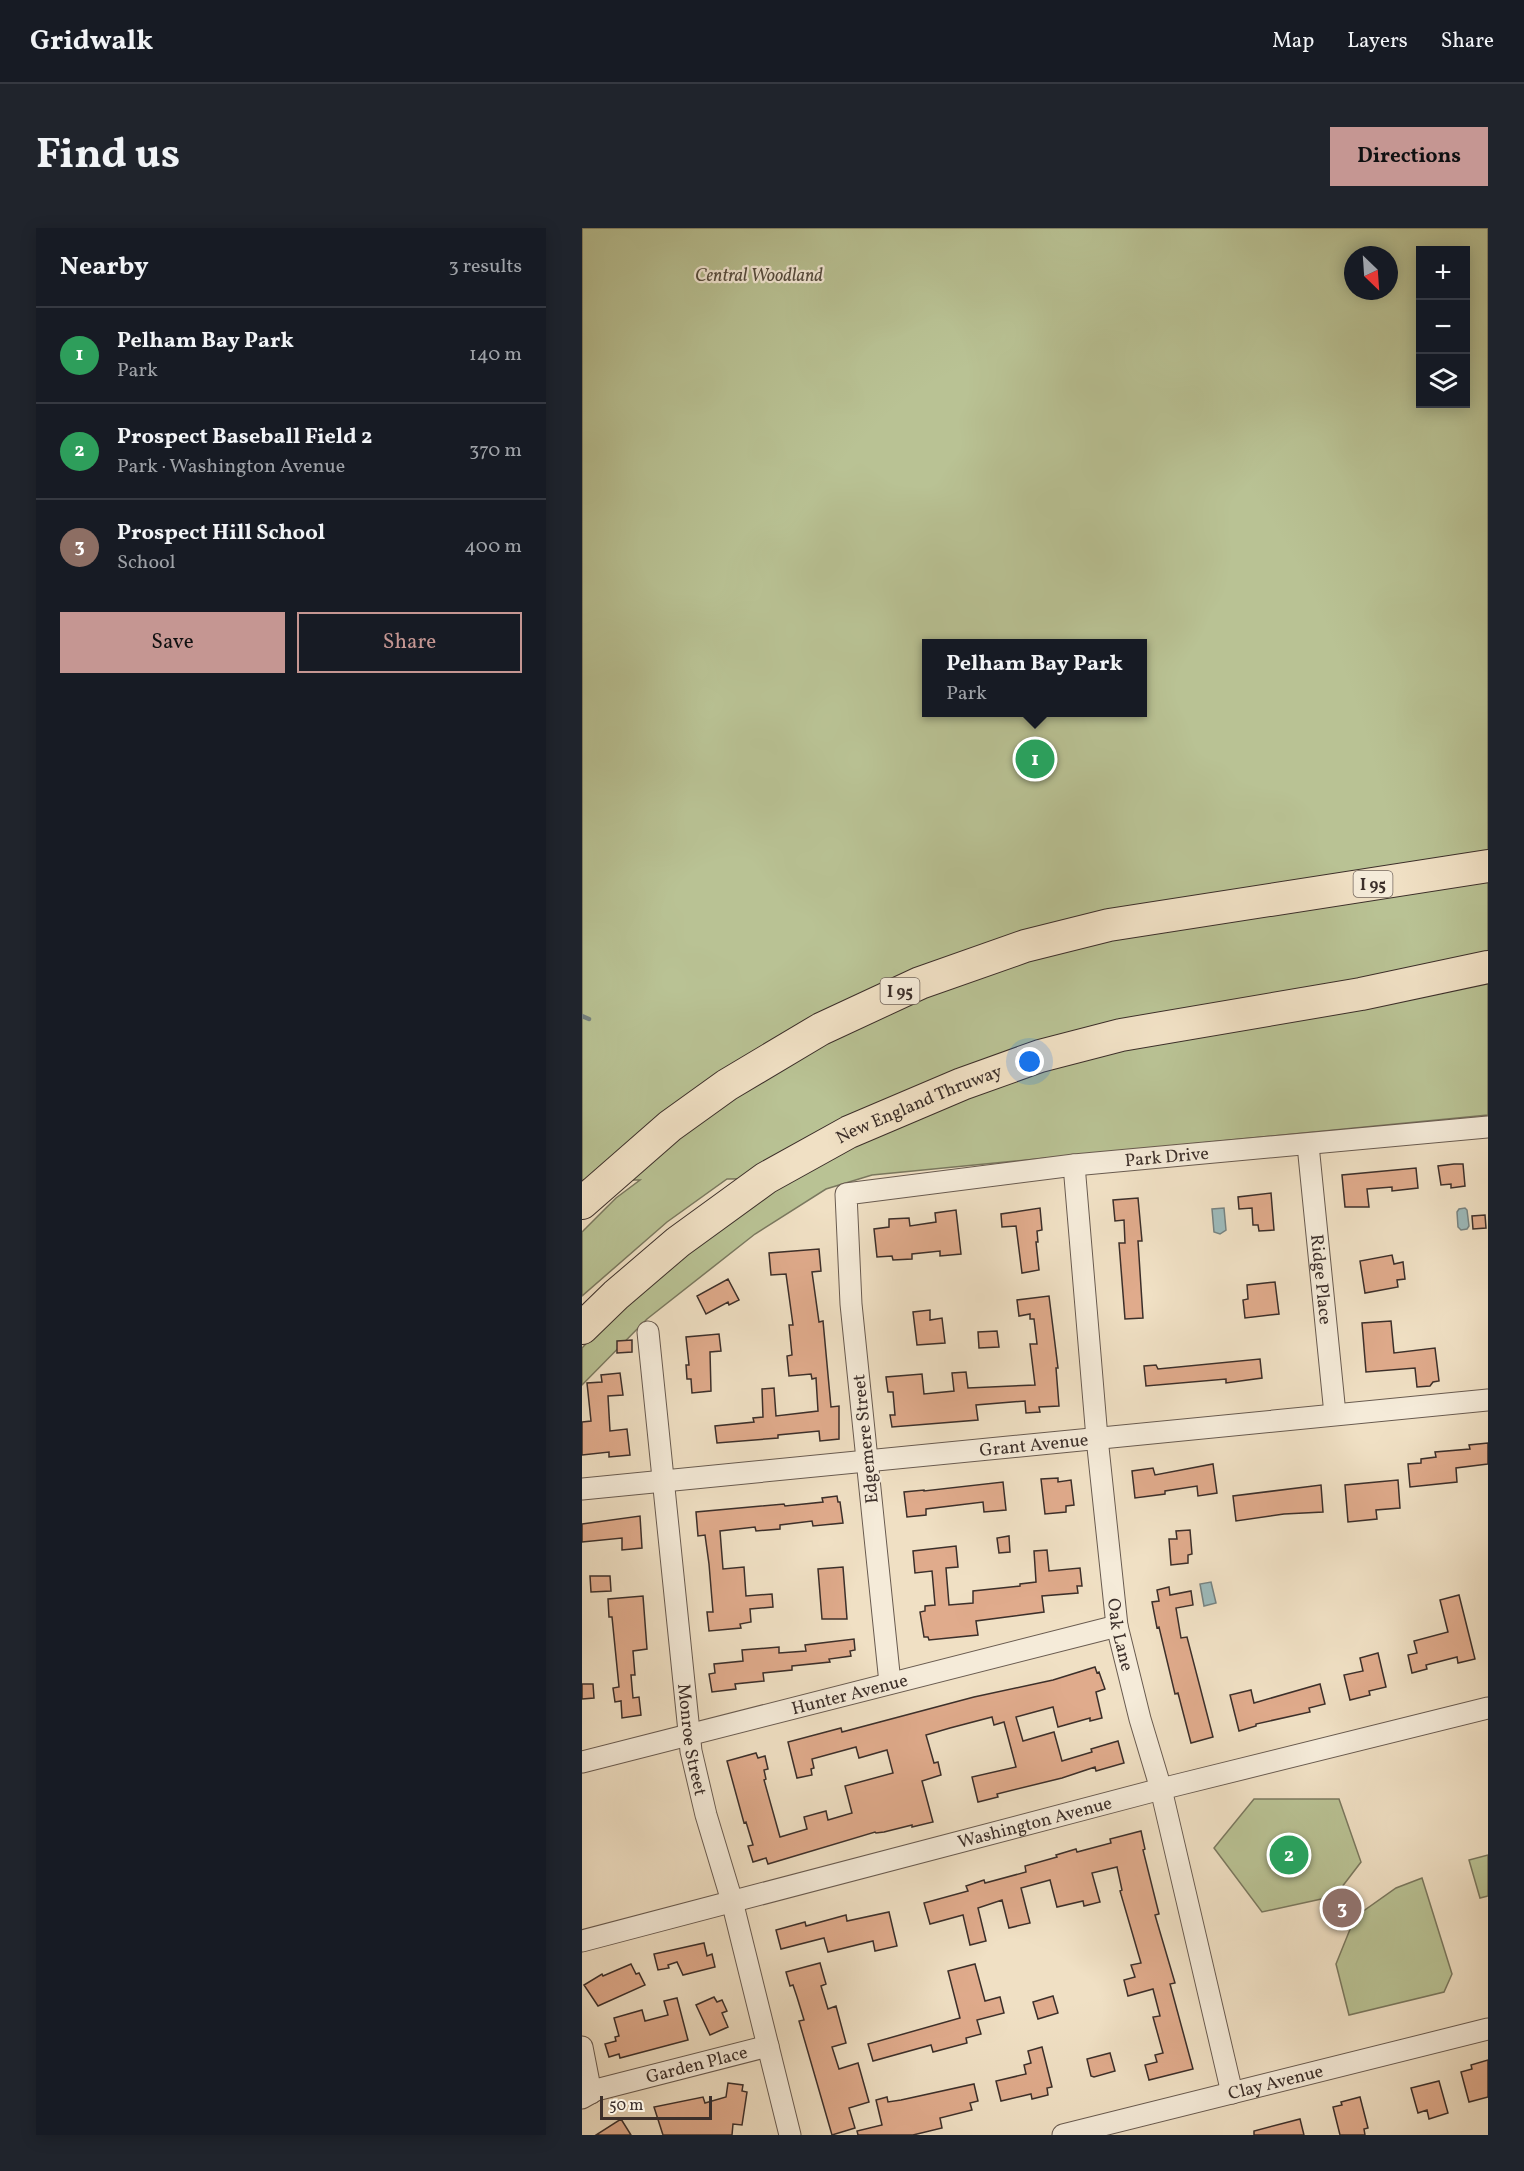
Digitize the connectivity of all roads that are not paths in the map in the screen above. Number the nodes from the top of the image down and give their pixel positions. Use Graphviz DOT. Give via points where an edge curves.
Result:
graph roads {
  1 [pos="1488,866"];
  2 [pos="1488,967"];
  3 [pos="1488,1127"];
  4 [pos="1308,1144"];
  5 [pos="1074,1165"];
  6 [pos="846,1194"];
  7 [pos="582,1203"];
  8 [pos="582,1328"];
  9 [pos="648,1332"];
  10 [pos="1488,1400"];
  11 [pos="1335,1414"];
  12 [pos="1097,1438"];
  13 [pos="866,1462"];
  14 [pos="663,1482"];
  15 [pos="582,1489"];
  16 [pos="1117,1626"];
  17 [pos="890,1683"];
  18 [pos="1488,1708"];
  19 [pos="689,1735"];
  20 [pos="582,1762"];
  21 [pos="1161,1789"];
  22 [pos="732,1901"];
  23 [pos="582,1941"];
  24 [pos="1488,2029"];
  25 [pos="768,2046"];
  26 [pos="582,2047"];
  27 [pos="1232,2093"];
  28 [pos="586,2095"];
  29 [pos="790,2135"];
  30 [pos="1064,2135"];
  1 -- 7 [label="highway, I 95" via="1109,925 1025,946 930,979 821,1029 727,1085 670,1126"];
  2 -- 8 [label="highway, New England Thruway" via="1361,994 1121,1035 1040,1056 962,1084 849,1132 766,1178 678,1242"];
  3 -- 4 [label="street, Park Drive"];
  4 -- 5 [label="street, Park Drive"];
  4 -- 11 [label="street, Ridge Place"];
  5 -- 6 [label="street, Park Drive"];
  5 -- 12 [label="street, Oak Lane"];
  6 -- 13 [label="street, Edgemere Street" via="851,1304"];
  9 -- 14 [label="street, Monroe Street"];
  10 -- 11 [label="street, Grant Avenue"];
  11 -- 12 [label="street, Grant Avenue"];
  12 -- 13 [label="street, Grant Avenue"];
  12 -- 16 [label="street, Oak Lane"];
  13 -- 14 [label="street, Grant Avenue"];
  13 -- 17 [label="street, Edgemere Street"];
  14 -- 15 [label="street, Grant Avenue"];
  14 -- 19 [label="street, Monroe Street"];
  16 -- 17 [label="street, Hunter Avenue"];
  16 -- 21 [label="street, Oak Lane"];
  17 -- 19 [label="street, Hunter Avenue"];
  18 -- 21 [label="street, Washington Avenue"];
  19 -- 20 [label="street, Hunter Avenue"];
  19 -- 22 [label="street, Monroe Street" via="706,1815"];
  21 -- 22 [label="street, Washington Avenue"];
  21 -- 27 [label="street, Oak Lane"];
  22 -- 23 [label="street, Washington Avenue"];
  22 -- 25 [label="street, Monroe Street"];
  24 -- 27 [label="street, Clay Avenue"];
  25 -- 28 [label="street, Garden Place"];
  25 -- 29 [label="street, Monroe Street"];
  26 -- 28 [label="street"];
  27 -- 30 [label="street, Clay Avenue"];
}
